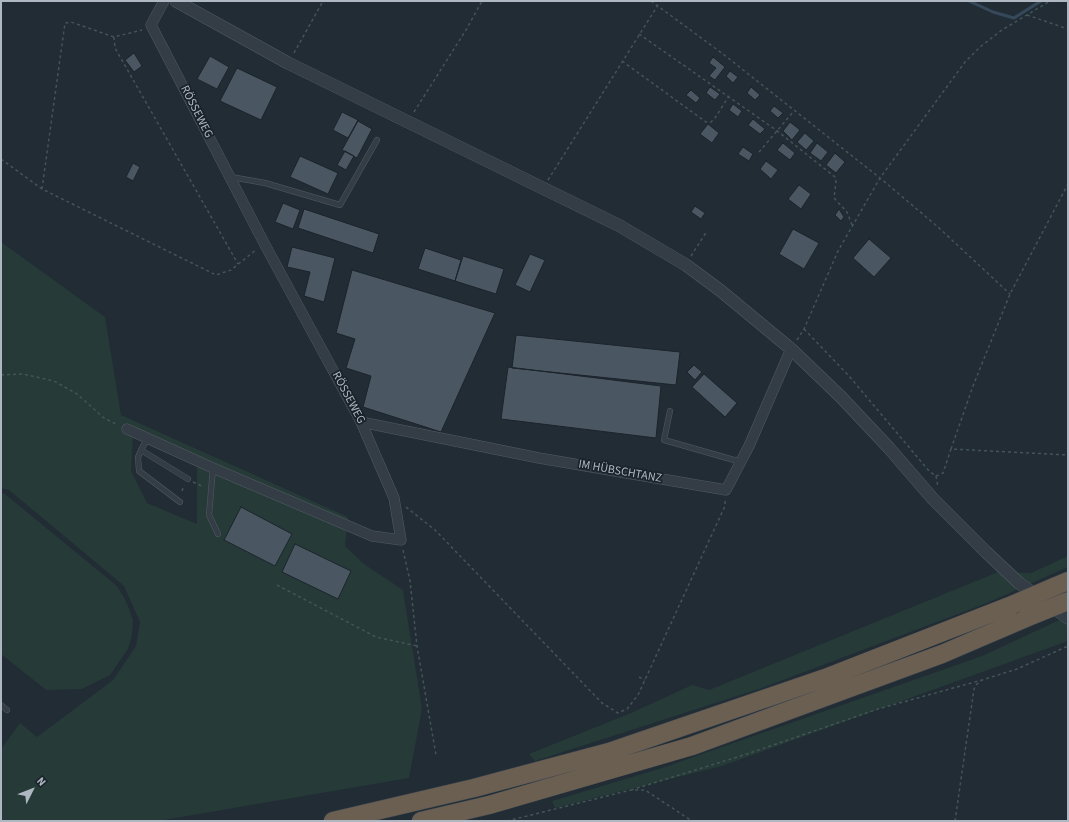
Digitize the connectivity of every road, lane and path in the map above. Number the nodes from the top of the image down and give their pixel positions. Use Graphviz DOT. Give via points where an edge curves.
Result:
graph roads {
  1 [pos="164,1"];
  2 [pos="176,1"];
  3 [pos="323,1"];
  4 [pos="482,1"];
  5 [pos="651,1"];
  6 [pos="1050,1"];
  7 [pos="658,5"];
  8 [pos="1027,15"];
  9 [pos="151,25"];
  10 [pos="1068,29"];
  11 [pos="639,34"];
  12 [pos="114,37"];
  13 [pos="622,61"];
  14 [pos="288,63"];
  15 [pos="729,96"];
  16 [pos="794,111"];
  17 [pos="407,122"];
  18 [pos="776,130"];
  19 [pos="377,140"];
  20 [pos="759,152"];
  21 [pos="1,159"];
  22 [pos="230,176"];
  23 [pos="880,178"];
  24 [pos="1068,184"];
  25 [pos="543,188"];
  26 [pos="42,189"];
  27 [pos="852,225"];
  28 [pos="707,231"];
  29 [pos="264,242"];
  30 [pos="238,264"];
  31 [pos="686,265"];
  32 [pos="1010,294"];
  33 [pos="804,329"];
  34 [pos="791,349"];
  35 [pos="1,376"];
  36 [pos="670,411"];
  37 [pos="361,422"];
  38 [pos="127,429"];
  39 [pos="148,439"];
  40 [pos="141,450"];
  41 [pos="951,450"];
  42 [pos="1068,455"];
  43 [pos="741,462"];
  44 [pos="213,468"];
  45 [pos="186,481"];
  46 [pos="726,490"];
  47 [pos="182,491"];
  48 [pos="394,498"];
  49 [pos="180,502"];
  50 [pos="218,534"];
  51 [pos="401,540"];
  52 [pos="1062,583"];
  53 [pos="277,584"];
  54 [pos="1068,601"];
  55 [pos="1068,618"];
  56 [pos="417,646"];
  57 [pos="1068,646"];
  58 [pos="639,677"];
  59 [pos="645,680"];
  60 [pos="982,680"];
  61 [pos="1,705"];
  62 [pos="7,710"];
  63 [pos="436,755"];
  64 [pos="631,790"];
  65 [pos="333,821"];
  66 [pos="421,821"];
  67 [pos="507,821"];
  68 [pos="692,821"];
  69 [pos="955,821"];
  1 -- 9 [label="street"];
  2 -- 14 [label="street"];
  3 -- 14 [label="path"];
  4 -- 17 [label="path"];
  5 -- 7 [label="path"];
  6 -- 8 [label="path"];
  7 -- 11 [label="path"];
  7 -- 16 [label="path"];
  8 -- 10 [label="path"];
  8 -- 23 [label="path" via="985,42 965,62"];
  9 -- 12 [label="path"];
  9 -- 22 [label="street, RÖSSEWEG"];
  11 -- 13 [label="path"];
  11 -- 15 [label="path"];
  12 -- 26 [label="path" via="71,22 65,23"];
  12 -- 30 [label="path" via="115,48"];
  13 -- 15 [label="path" via="706,122 711,122 715,118"];
  13 -- 25 [label="path"];
  14 -- 17 [label="street"];
  15 -- 18 [label="path"];
  16 -- 18 [label="path"];
  16 -- 23 [label="path"];
  17 -- 25 [label="street"];
  18 -- 20 [label="path"];
  18 -- 27 [label="path" via="834,176 834,198 847,212"];
  19 -- 22 [label="lane" via="340,205 265,183"];
  21 -- 26 [label="path"];
  22 -- 29 [label="street, RÖSSEWEG"];
  23 -- 27 [label="path"];
  23 -- 32 [label="path" via="938,227"];
  24 -- 32 [label="path"];
  25 -- 31 [label="street" via="620,226"];
  26 -- 30 [label="path" via="216,275 231,270"];
  27 -- 33 [label="path"];
  28 -- 31 [label="path"];
  29 -- 30 [label="path"];
  29 -- 37 [label="street, RÖSSEWEG"];
  31 -- 34 [label="street"];
  32 -- 41 [label="path" via="973,386"];
  33 -- 34 [label="path"];
  33 -- 41 [label="path" via="849,376 929,471 936,476 943,473"];
  34 -- 43 [label="street"];
  34 -- 55 [label="street" via="851,408 933,499 986,552 1019,583"];
  35 -- 38 [label="path" via="23,374 54,381 77,394 104,418"];
  36 -- 43 [label="lane" via="664,440"];
  37 -- 46 [label="street, IM HÜBSCHTANZ" via="539,458"];
  37 -- 48 [label="street, RÖSSEWEG"];
  38 -- 39 [label="street"];
  39 -- 40 [label="lane"];
  39 -- 44 [label="street"];
  40 -- 45 [label="lane"];
  40 -- 49 [label="lane" via="138,457 139,470"];
  41 -- 42 [label="path"];
  43 -- 46 [label="street"];
  44 -- 50 [label="lane" via="209,515"];
  44 -- 51 [label="street" via="372,536"];
  45 -- 47 [label="path"];
  46 -- 59 [label="path" via="726,506"];
  48 -- 51 [label="street, RÖSSEWEG"];
  48 -- 59 [label="path" via="435,530 602,703 618,713 627,710"];
  51 -- 56 [label="path" via="410,581"];
  52 -- 65 [label="highway, bridge" via="828,677 609,752 460,792"];
  53 -- 56 [label="path" via="376,637"];
  54 -- 66 [label="highway, bridge" via="935,656 692,746 489,805"];
  56 -- 63 [label="path"];
  57 -- 60 [label="path" via="1017,669"];
  58 -- 59 [label="path"];
  60 -- 64 [label="path" via="878,709"];
  60 -- 69 [label="path" via="974,689"];
  61 -- 62 [label="lane"];
  64 -- 67 [label="path"];
  64 -- 68 [label="path" via="645,790"];
}
